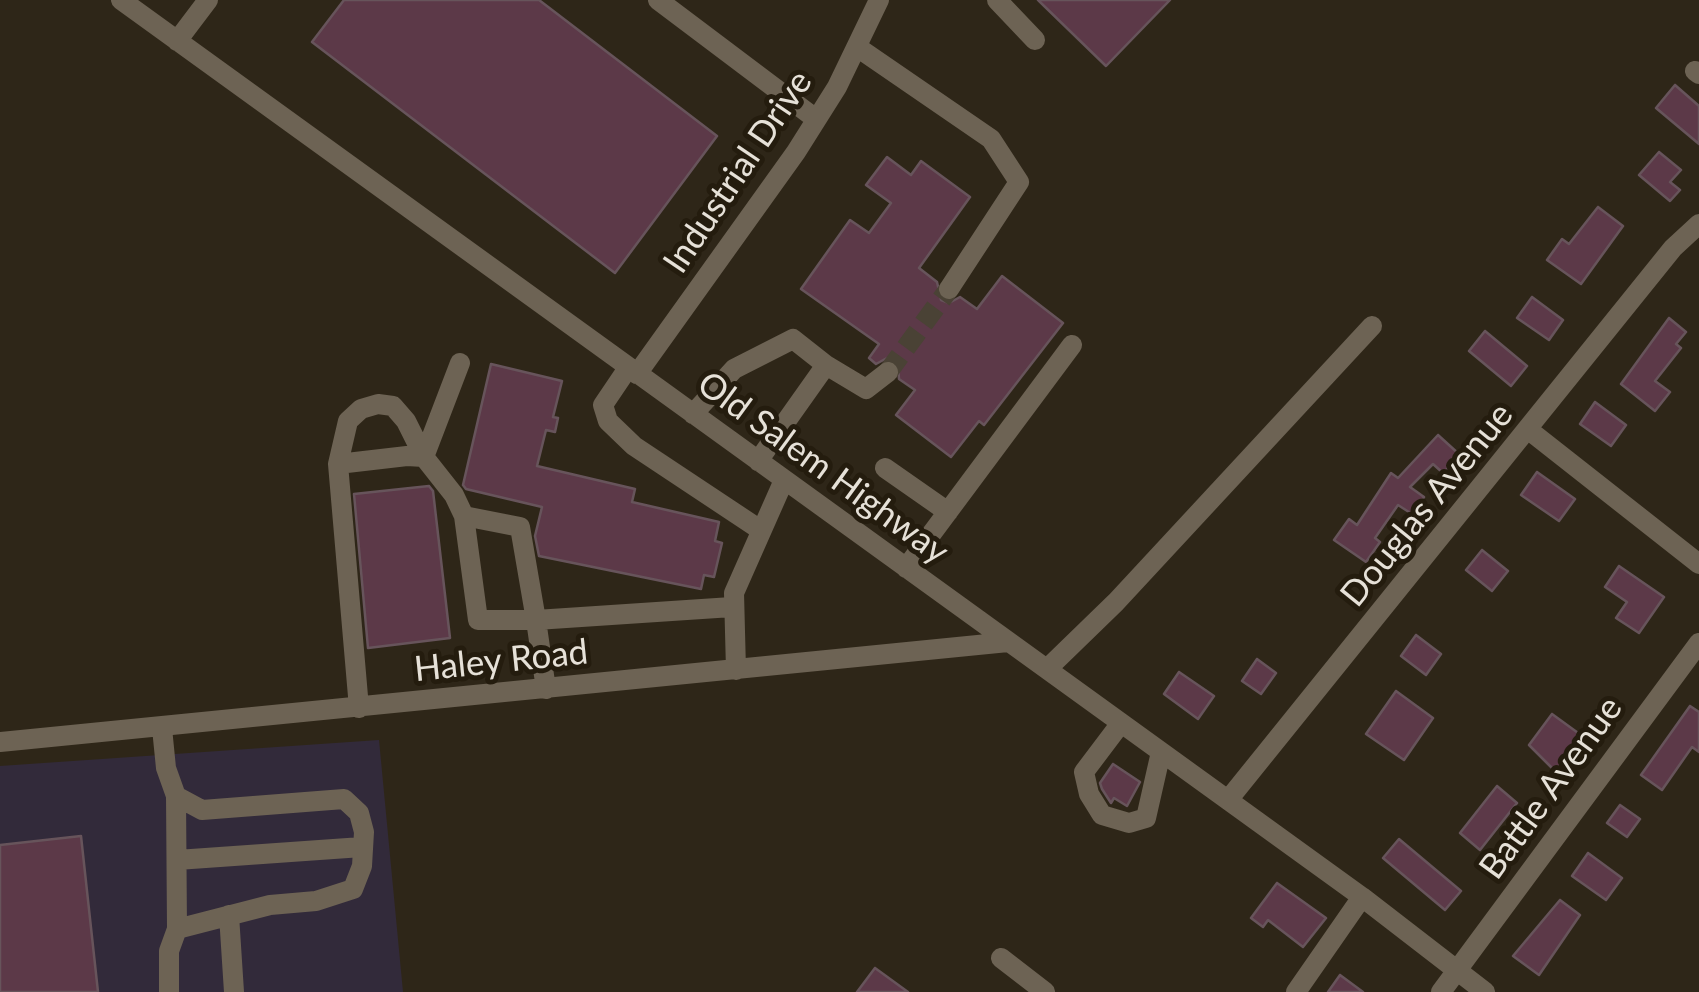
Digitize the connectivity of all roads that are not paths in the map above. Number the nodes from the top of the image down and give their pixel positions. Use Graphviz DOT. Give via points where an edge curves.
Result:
graph roads {
  1 [pos="121,0"];
  2 [pos="208,0"];
  3 [pos="658,0"];
  4 [pos="878,0"];
  5 [pos="997,0"];
  6 [pos="177,40"];
  7 [pos="1035,40"];
  8 [pos="857,47"];
  9 [pos="816,119"];
  10 [pos="1699,224"];
  11 [pos="949,289"];
  12 [pos="1372,326"];
  13 [pos="1072,346"];
  14 [pos="460,364"];
  15 [pos="826,365"];
  16 [pos="632,371"];
  17 [pos="888,372"];
  18 [pos="693,414"];
  19 [pos="1530,431"];
  20 [pos="424,457"];
  21 [pos="758,461"];
  22 [pos="338,464"];
  23 [pos="885,468"];
  24 [pos="784,480"];
  25 [pos="948,512"];
  26 [pos="464,516"];
  27 [pos="758,529"];
  28 [pos="1699,564"];
  29 [pos="906,568"];
  30 [pos="732,607"];
  31 [pos="536,620"];
  32 [pos="1008,642"];
  33 [pos="1699,643"];
  34 [pos="736,670"];
  35 [pos="1046,670"];
  36 [pos="546,689"];
  37 [pos="359,708"];
  38 [pos="1121,723"];
  39 [pos="162,728"];
  40 [pos="0,742"];
  41 [pos="1161,752"];
  42 [pos="176,796"];
  43 [pos="1228,800"];
  44 [pos="362,847"];
  45 [pos="176,860"];
  46 [pos="1362,897"];
  47 [pos="228,915"];
  48 [pos="177,929"];
  49 [pos="1001,958"];
  50 [pos="1456,971"];
  51 [pos="168,992"];
  52 [pos="234,992"];
  53 [pos="1045,992"];
  54 [pos="1296,992"];
  55 [pos="1442,992"];
  56 [pos="1486,992"];
  1 -- 6 [label="street, Old Salem Highway"];
  2 -- 6 [label="street"];
  3 -- 9 [label="street"];
  4 -- 8 [label="street, Industrial Drive"];
  5 -- 7 [label="street"];
  6 -- 16 [label="street, Old Salem Highway"];
  8 -- 9 [label="street, Industrial Drive"];
  8 -- 11 [label="street" via="991,139 1019,182"];
  9 -- 16 [label="street, Industrial Drive"];
  10 -- 19 [label="street, Douglas Avenue"];
  12 -- 35 [label="street"];
  13 -- 25 [label="street"];
  14 -- 20 [label="street"];
  15 -- 17 [label="street" via="866,389"];
  15 -- 18 [label="street" via="793,338 734,369"];
  15 -- 21 [label="street"];
  16 -- 18 [label="street, Old Salem Highway"];
  16 -- 27 [label="street, Industrial Drive" via="603,405 608,421 634,446"];
  18 -- 21 [label="street, Old Salem Highway"];
  19 -- 28 [label="street"];
  19 -- 43 [label="street, Douglas Avenue"];
  20 -- 22 [label="street"];
  20 -- 22 [label="street" via="393,406 378,404 348,421"];
  20 -- 26 [label="street"];
  21 -- 24 [label="street, Old Salem Highway"];
  22 -- 37 [label="street"];
  23 -- 25 [label="street"];
  24 -- 27 [label="street"];
  24 -- 29 [label="street, Old Salem Highway"];
  25 -- 29 [label="street"];
  26 -- 31 [label="street" via="520,526"];
  26 -- 31 [label="street" via="478,620"];
  27 -- 30 [label="street"];
  29 -- 32 [label="street, Old Salem Highway"];
  30 -- 31 [label="street"];
  30 -- 34 [label="street"];
  31 -- 36 [label="street"];
  32 -- 34 [label="street, Haley Road"];
  32 -- 35 [label="street, Old Salem Highway"];
  33 -- 50 [label="street, Battle Avenue"];
  34 -- 36 [label="street, Haley Road"];
  35 -- 38 [label="street, Old Salem Highway"];
  36 -- 37 [label="street, Haley Road"];
  37 -- 39 [label="street, Haley Road"];
  38 -- 41 [label="street, Old Salem Highway"];
  38 -- 41 [label="street" via="1084,772 1102,815 1129,823 1146,818"];
  39 -- 40 [label="street, Haley Road"];
  39 -- 42 [label="street"];
  41 -- 43 [label="street, Old Salem Highway"];
  42 -- 44 [label="street" via="202,810 344,799 359,812"];
  42 -- 45 [label="street"];
  43 -- 46 [label="street, Old Salem Highway"];
  44 -- 45 [label="street"];
  44 -- 47 [label="street" via="353,888"];
  45 -- 48 [label="street"];
  46 -- 50 [label="street, Old Salem Highway"];
  46 -- 54 [label="street"];
  47 -- 48 [label="street"];
  47 -- 52 [label="street"];
  48 -- 51 [label="street"];
  49 -- 53 [label="street"];
  50 -- 55 [label="street, Battle Avenue"];
  50 -- 56 [label="street, Old Salem Highway"];
}
